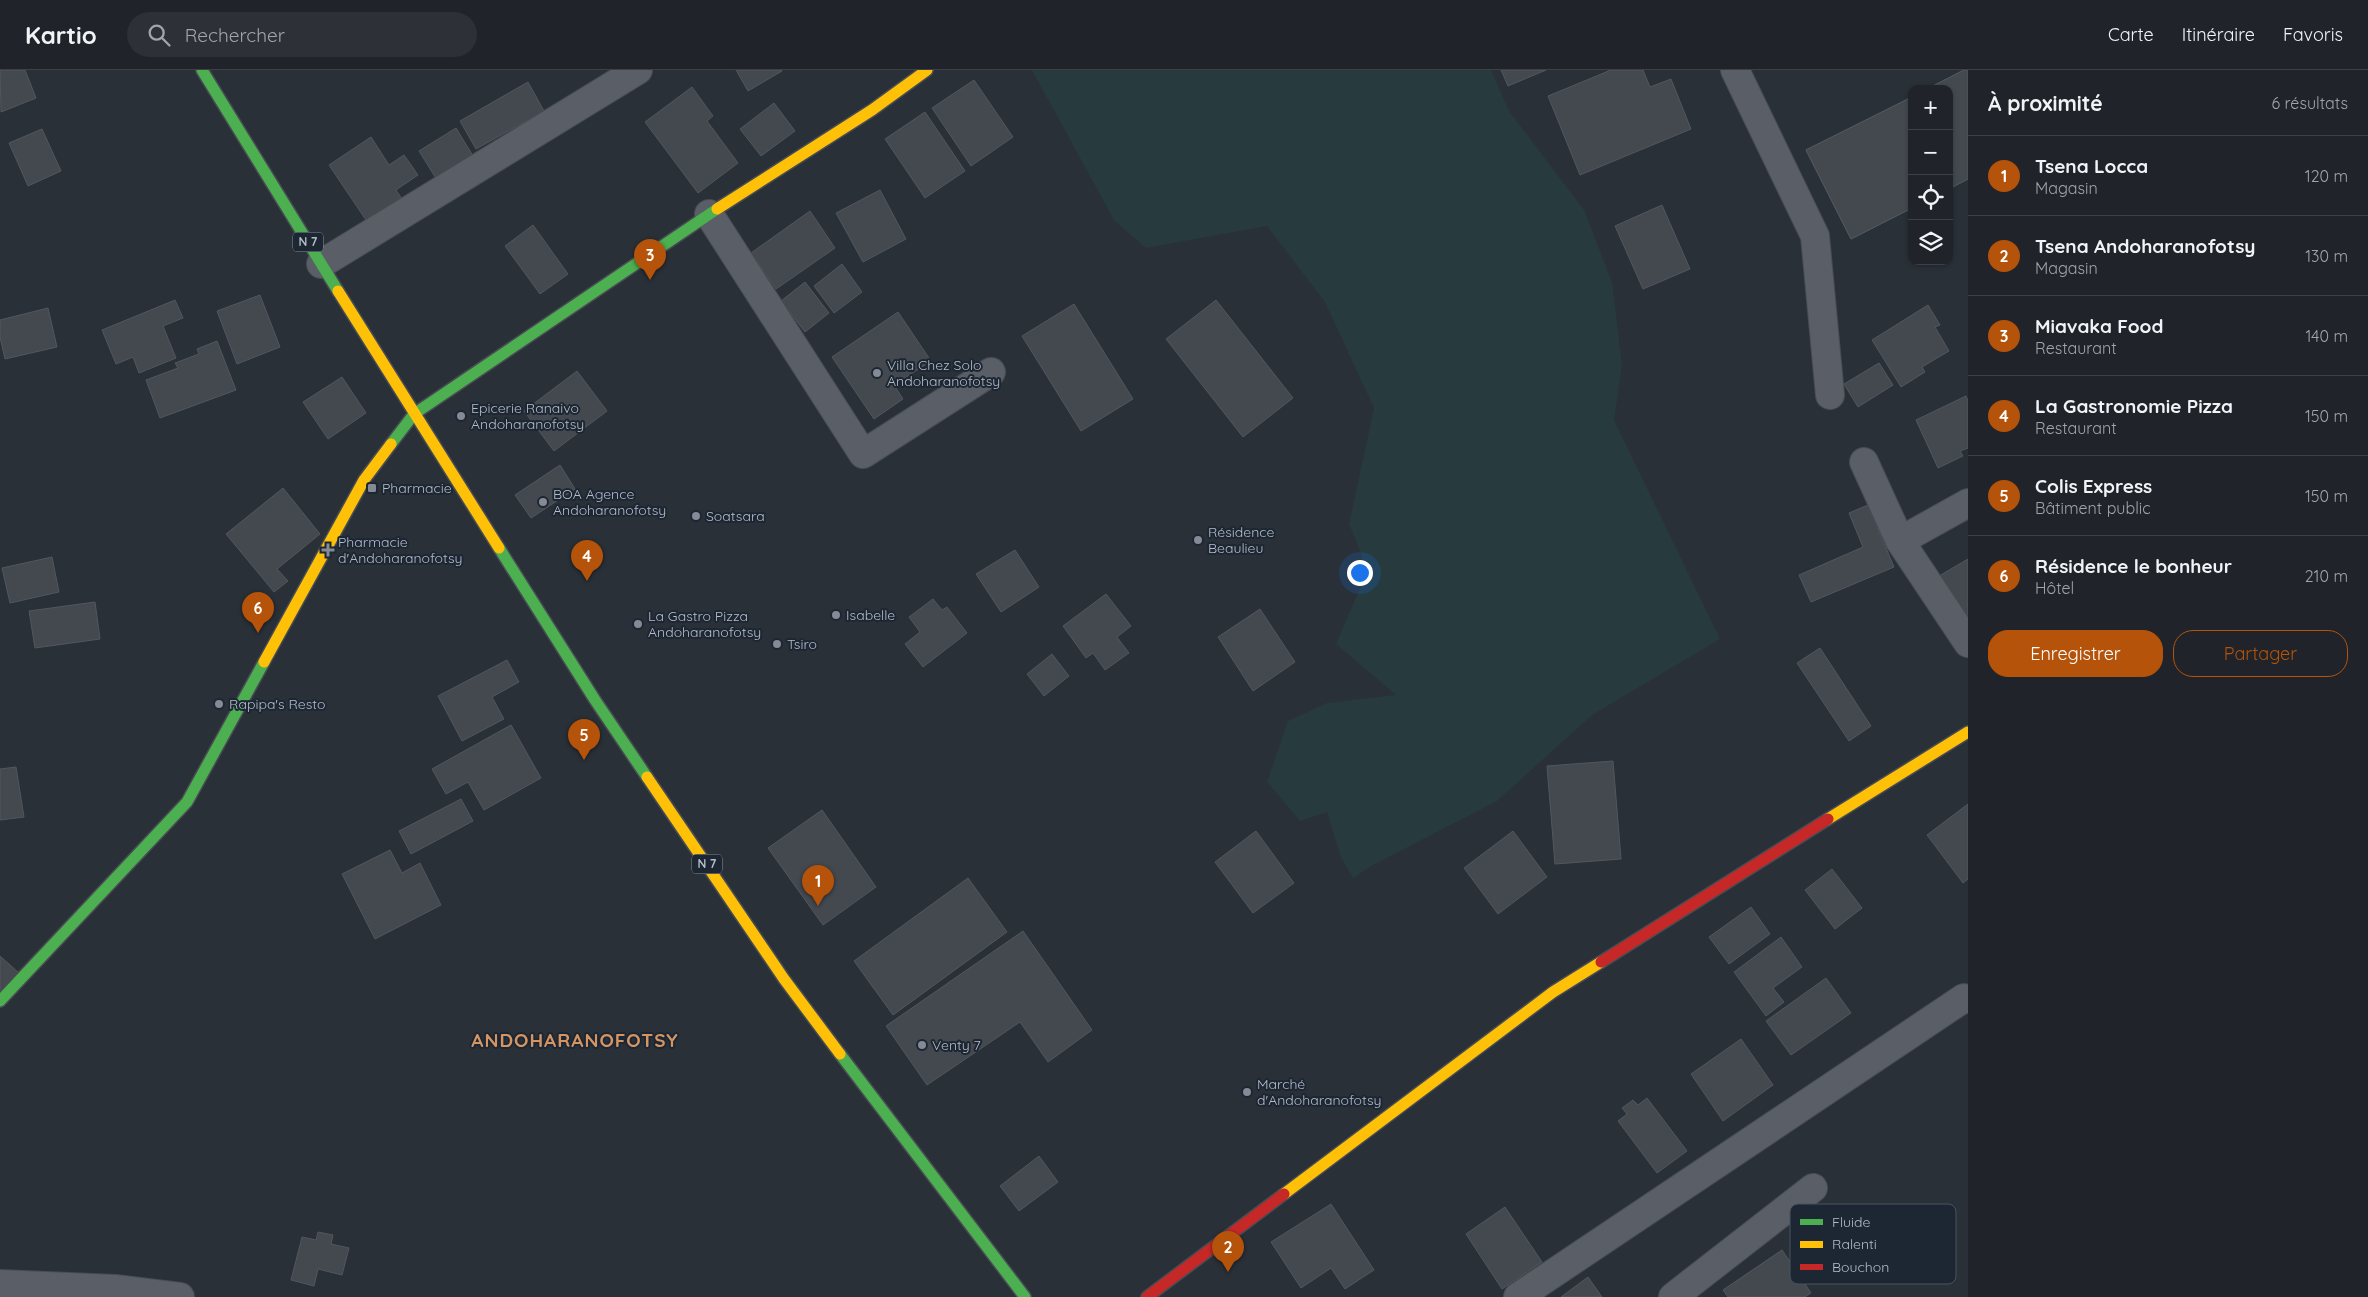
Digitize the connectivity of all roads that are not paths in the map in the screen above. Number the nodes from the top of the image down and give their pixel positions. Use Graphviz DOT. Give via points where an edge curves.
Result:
graph roads {
  1 [pos="202,70"];
  2 [pos="638,70"];
  3 [pos="927,70"];
  4 [pos="1735,70"];
  5 [pos="709,214"];
  6 [pos="321,264"];
  7 [pos="991,372"];
  8 [pos="1830,395"];
  9 [pos="414,414"];
  10 [pos="1864,462"];
  11 [pos="1968,503"];
  12 [pos="1900,541"];
  13 [pos="1968,643"];
  14 [pos="1968,732"];
  15 [pos="1968,999"];
  16 [pos="0,1001"];
  17 [pos="1813,1188"];
  18 [pos="1792,1204"];
  19 [pos="1790,1206"];
  20 [pos="0,1284"];
  21 [pos="180,1297"];
  22 [pos="1025,1297"];
  23 [pos="1146,1297"];
  24 [pos="1518,1297"];
  25 [pos="1673,1297"];
  1 -- 6 [label="street, N 7"];
  2 -- 6 [label="street"];
  3 -- 5 [label="street" via="872,110"];
  4 -- 8 [label="street" via="1815,236"];
  5 -- 7 [label="street" via="863,454"];
  5 -- 9 [label="street"];
  6 -- 9 [label="street, N 7"];
  9 -- 16 [label="street" via="364,480 187,802"];
  9 -- 22 [label="street, N 7" via="595,700 784,978"];
  10 -- 12 [label="street"];
  11 -- 12 [label="street"];
  12 -- 13 [label="street"];
  14 -- 23 [label="street" via="1553,992"];
  15 -- 24 [label="street" via="1964,998"];
  17 -- 18 [label="street"];
  19 -- 25 [label="street"];
  20 -- 21 [label="street" via="115,1289"];
}
